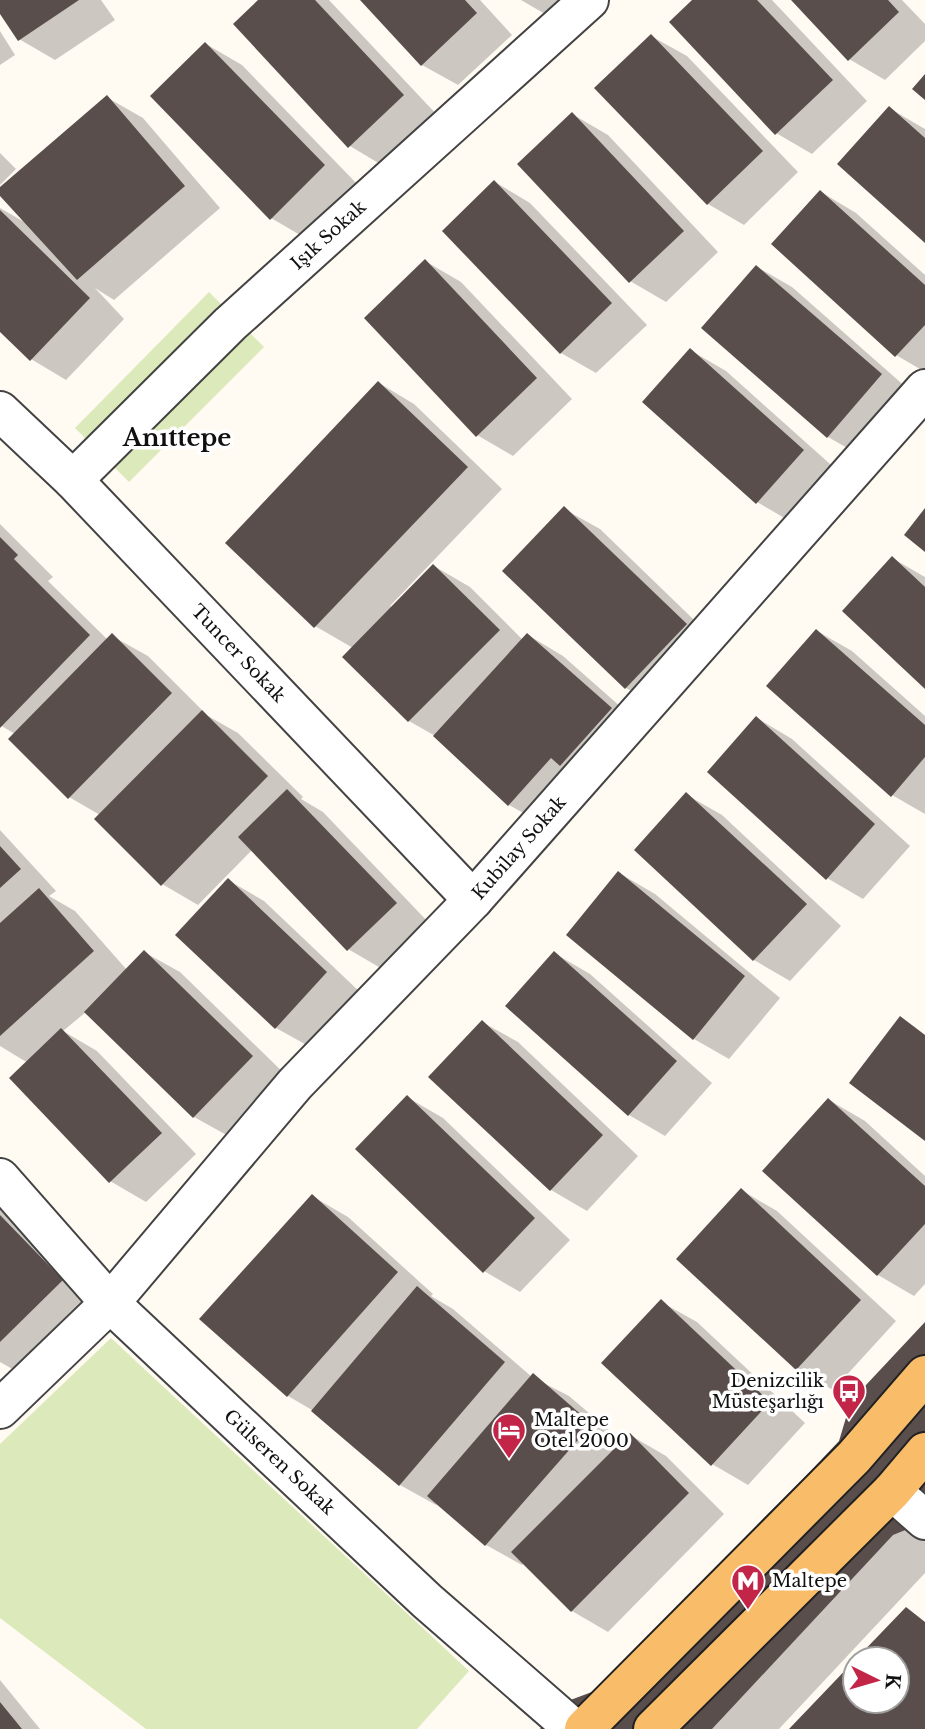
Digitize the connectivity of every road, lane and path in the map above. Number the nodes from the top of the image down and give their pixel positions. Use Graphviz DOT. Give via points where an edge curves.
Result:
graph roads {
  1 [pos="589,0"];
  2 [pos="925,388"];
  3 [pos="0,411"];
  4 [pos="73,480"];
  5 [pos="473,900"];
  6 [pos="0,1178"];
  7 [pos="110,1303"];
  8 [pos="925,1375"];
  9 [pos="0,1409"];
  10 [pos="925,1452"];
  11 [pos="892,1491"];
  12 [pos="925,1521"];
  13 [pos="574,1729"];
  14 [pos="584,1729"];
  15 [pos="653,1729"];
  1 -- 4 [label="street, Işık Sokak" via="230,324"];
  2 -- 5 [label="street, Kubilay Sokak"];
  3 -- 4 [label="street, Tuncer Sokak"];
  4 -- 5 [label="street, Tuncer Sokak"];
  5 -- 7 [label="street, Kubilay Sokak" via="295,1084"];
  6 -- 7 [label="street, Gülseren Sokak"];
  7 -- 9 [label="street, Kubilay Sokak"];
  7 -- 13 [label="street, Gülseren Sokak" via="427,1601"];
  8 -- 14 [label="main road" via="854,1457"];
  10 -- 11 [label="main road"];
  11 -- 12 [label="street"];
  11 -- 15 [label="main road"];
}
